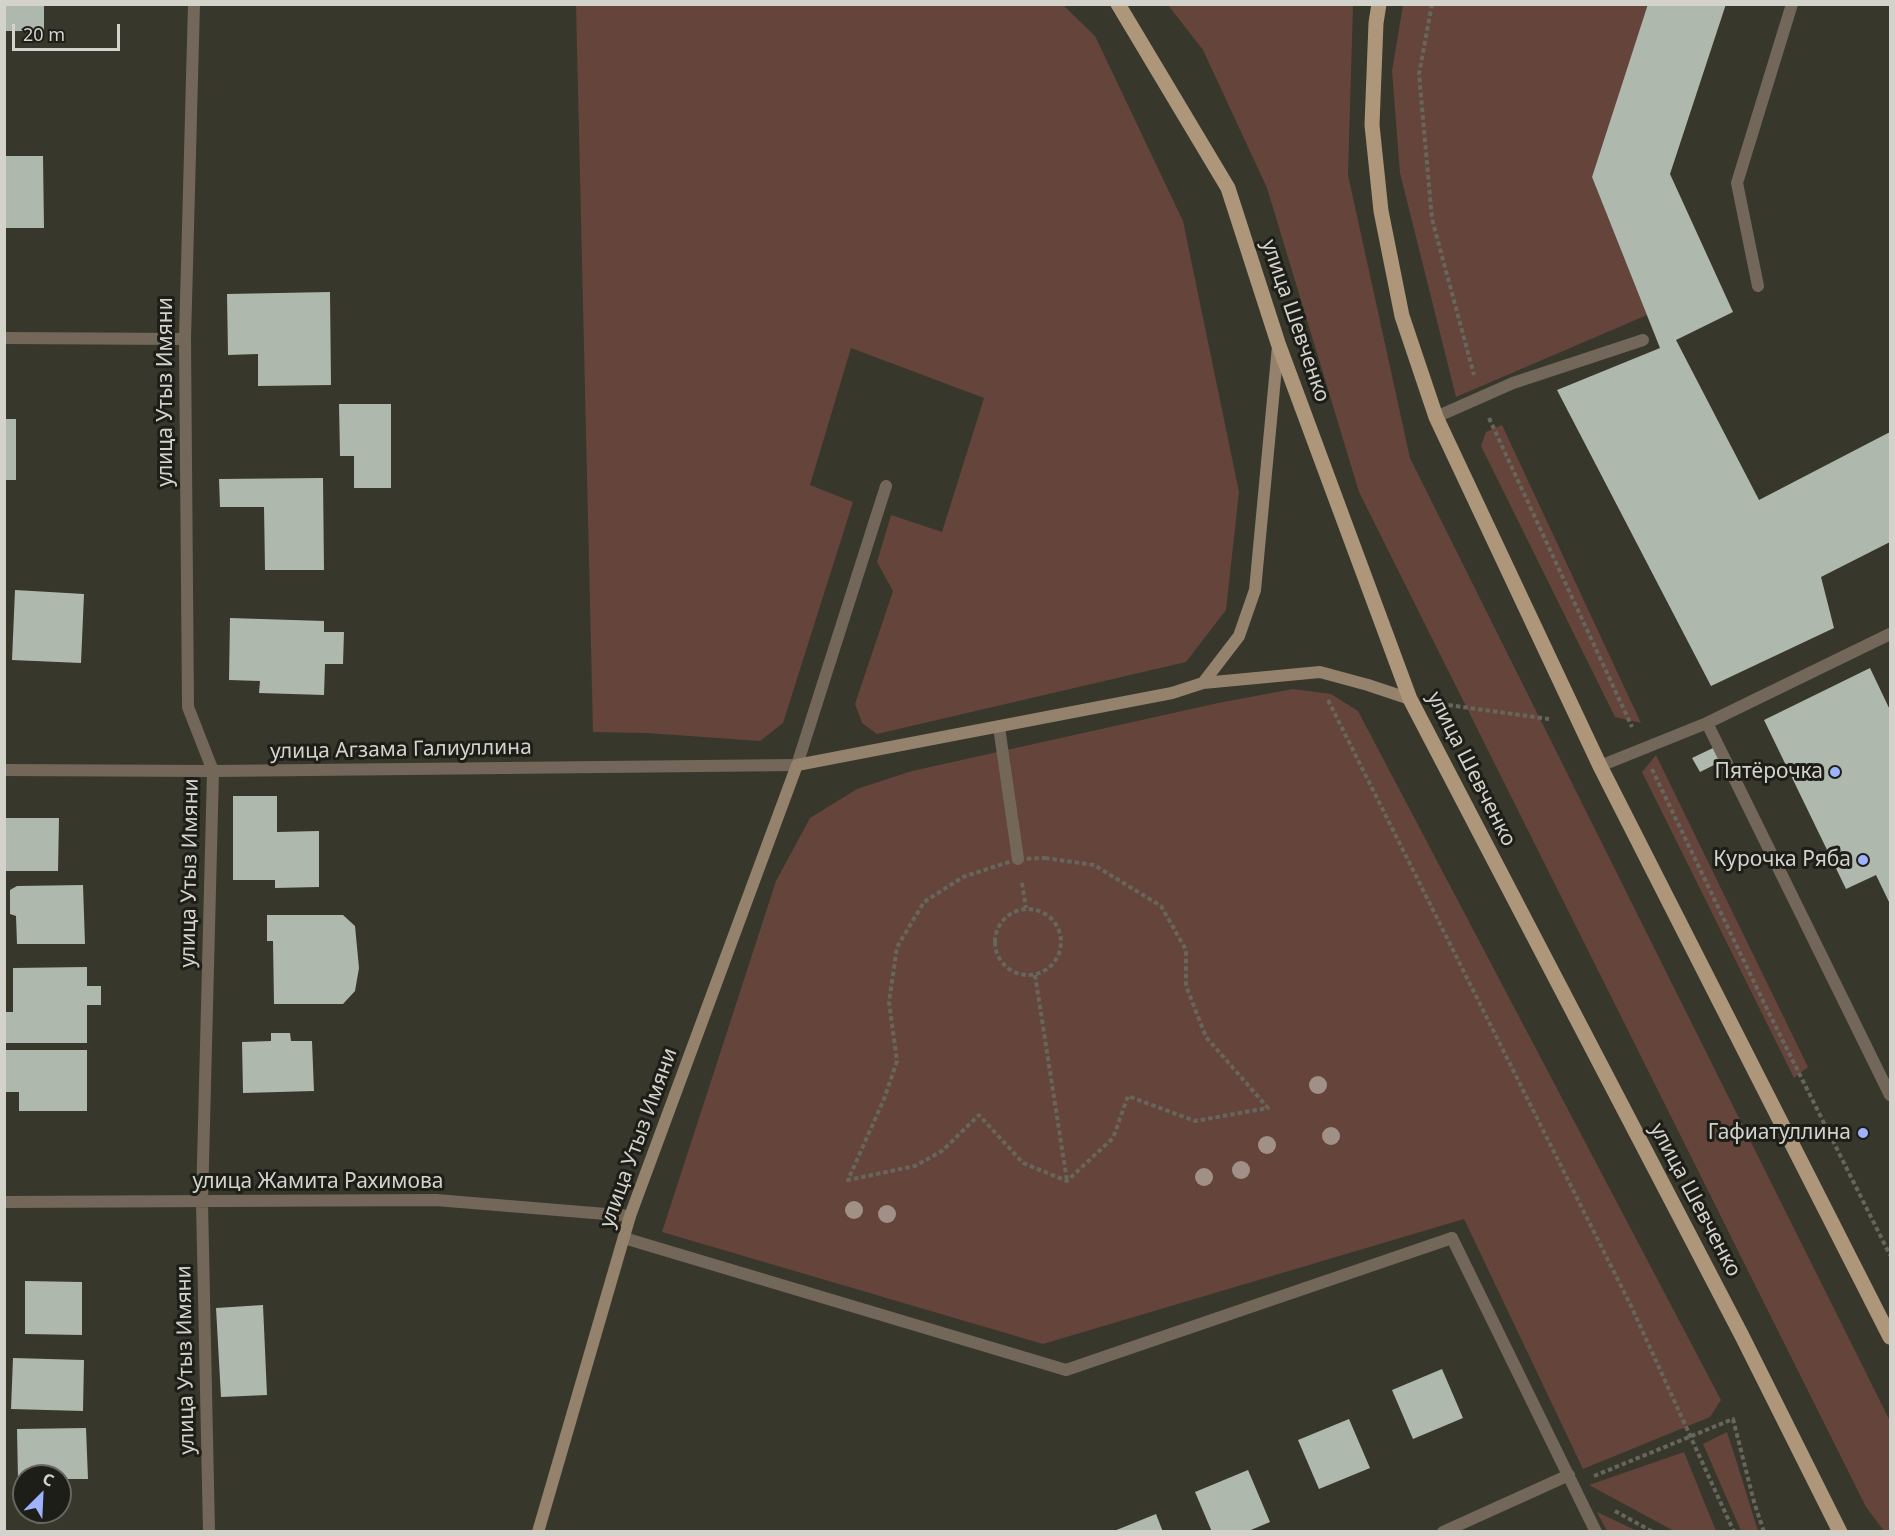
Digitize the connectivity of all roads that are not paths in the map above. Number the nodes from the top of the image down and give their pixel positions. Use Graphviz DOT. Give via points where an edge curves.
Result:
graph roads {
  1 [pos="194,4"];
  2 [pos="1119,4"];
  3 [pos="1379,4"];
  4 [pos="1792,4"];
  5 [pos="1758,286"];
  6 [pos="4,338"];
  7 [pos="184,339"];
  8 [pos="1643,340"];
  9 [pos="1278,343"];
  10 [pos="1436,417"];
  11 [pos="886,486"];
  12 [pos="1890,634"];
  13 [pos="1203,683"];
  14 [pos="1410,699"];
  15 [pos="1707,723"];
  16 [pos="999,727"];
  17 [pos="797,765"];
  18 [pos="1600,766"];
  19 [pos="4,770"];
  20 [pos="213,771"];
  21 [pos="1018,859"];
  22 [pos="1890,1095"];
  23 [pos="4,1202"];
  24 [pos="202,1202"];
  25 [pos="630,1216"];
  26 [pos="624,1238"];
  27 [pos="1890,1337"];
  28 [pos="1572,1479"];
  29 [pos="209,1532"];
  30 [pos="538,1532"];
  31 [pos="1443,1532"];
  32 [pos="1596,1532"];
  33 [pos="1840,1532"];
  1 -- 7 [label="street, улица Утыз Имяни"];
  2 -- 9 [label="main road, улица Шевченко" via="1228,188"];
  3 -- 10 [label="main road" via="1372,125 1381,211 1402,316"];
  4 -- 5 [label="street" via="1737,183"];
  6 -- 7 [label="street"];
  7 -- 20 [label="street, улица Утыз Имяни" via="188,707"];
  8 -- 10 [label="street" via="1513,383"];
  9 -- 13 [label="street" via="1255,590 1239,636"];
  9 -- 14 [label="main road, улица Шевченко"];
  10 -- 18 [label="main road"];
  11 -- 17 [label="street"];
  12 -- 15 [label="street"];
  13 -- 14 [label="street" via="1314,672"];
  13 -- 16 [label="street" via="1172,693"];
  14 -- 33 [label="main road, улица Шевченко" via="1758,1366"];
  15 -- 18 [label="street"];
  15 -- 22 [label="street"];
  16 -- 17 [label="street"];
  16 -- 21 [label="street"];
  17 -- 20 [label="street, улица Агзама Галиуллина"];
  17 -- 25 [label="street, улица Утыз Имяни"];
  18 -- 27 [label="main road"];
  19 -- 20 [label="street, улица Агзама Галиуллина"];
  20 -- 24 [label="street, улица Утыз Имяни"];
  23 -- 24 [label="street, улица Жамита Рахимова"];
  24 -- 25 [label="street, улица Жамита Рахимова" via="436,1200"];
  24 -- 29 [label="street, улица Утыз Имяни"];
  25 -- 26 [label="street, улица Утыз Имяни"];
  26 -- 28 [label="street" via="1066,1370 1452,1238"];
  26 -- 30 [label="street, улица Утыз Имяни"];
  28 -- 31 [label="street" via="1536,1489"];
  28 -- 32 [label="street"];
}
